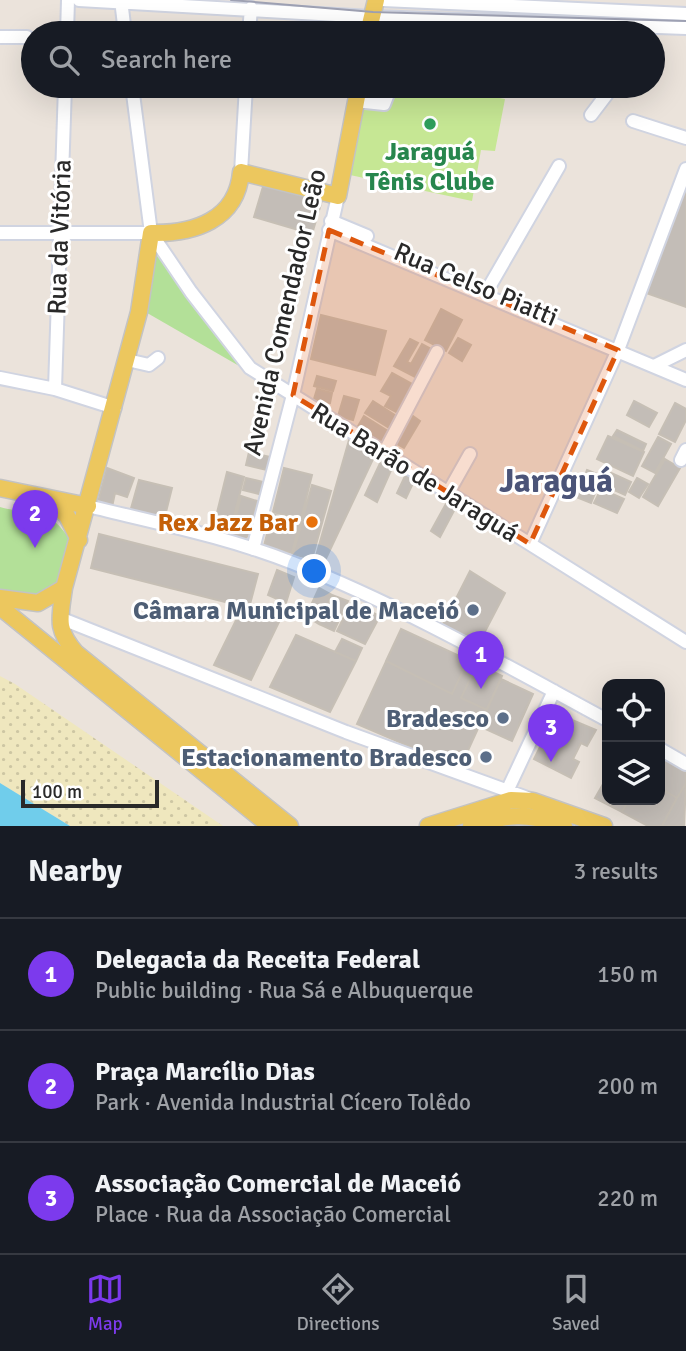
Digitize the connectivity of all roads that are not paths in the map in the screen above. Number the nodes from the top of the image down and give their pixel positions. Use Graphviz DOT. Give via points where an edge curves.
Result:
graph roads {
  1 [pos="68,0"];
  2 [pos="79,0"];
  3 [pos="376,0"];
  4 [pos="383,0"];
  5 [pos="121,1"];
  6 [pos="150,1"];
  7 [pos="528,3"];
  8 [pos="251,8"];
  9 [pos="686,14"];
  10 [pos="371,17"];
  11 [pos="67,21"];
  12 [pos="124,21"];
  13 [pos="250,21"];
  14 [pos="370,21"];
  15 [pos="453,21"];
  16 [pos="686,28"];
  17 [pos="665,29"];
  18 [pos="0,37"];
  19 [pos="21,37"];
  20 [pos="65,98"];
  21 [pos="134,98"];
  22 [pos="245,98"];
  23 [pos="356,98"];
  24 [pos="368,98"];
  25 [pos="386,98"];
  26 [pos="604,98"];
  27 [pos="591,115"];
  28 [pos="633,121"];
  29 [pos="686,138"];
  30 [pos="559,166"];
  31 [pos="686,169"];
  32 [pos="241,172"];
  33 [pos="338,196"];
  34 [pos="330,225"];
  35 [pos="0,233"];
  36 [pos="152,233"];
  37 [pos="59,234"];
  38 [pos="488,289"];
  39 [pos="618,350"];
  40 [pos="686,350"];
  41 [pos="437,352"];
  42 [pos="158,358"];
  43 [pos="127,360"];
  44 [pos="654,366"];
  45 [pos="0,378"];
  46 [pos="686,380"];
  47 [pos="55,389"];
  48 [pos="293,396"];
  49 [pos="116,408"];
  50 [pos="384,453"];
  51 [pos="470,454"];
  52 [pos="0,488"];
  53 [pos="448,493"];
  54 [pos="44,495"];
  55 [pos="88,506"];
  56 [pos="79,540"];
  57 [pos="530,544"];
  58 [pos="253,549"];
  59 [pos="64,588"];
  60 [pos="0,598"];
  61 [pos="0,607"];
  62 [pos="60,618"];
  63 [pos="684,637"];
  64 [pos="554,691"];
  65 [pos="602,717"];
  66 [pos="665,752"];
  67 [pos="686,764"];
  68 [pos="508,789"];
  69 [pos="533,801"];
  70 [pos="270,826"];
  71 [pos="290,826"];
  72 [pos="428,826"];
  73 [pos="471,826"];
  74 [pos="564,826"];
  75 [pos="604,826"];
  1 -- 11 [label="street"];
  2 -- 5 [label="street"];
  3 -- 10 [label="main road"];
  4 -- 7 [label="street"];
  5 -- 6 [label="street"];
  5 -- 12 [label="street"];
  6 -- 8 [label="street"];
  7 -- 9 [label="street"];
  8 -- 10 [label="street"];
  8 -- 13 [label="street"];
  10 -- 14 [label="main road"];
  10 -- 15 [label="street"];
  16 -- 17 [label="street"];
  18 -- 19 [label="street"];
  20 -- 37 [label="street, Rua da Vitória"];
  21 -- 36 [label="street"];
  22 -- 32 [label="street"];
  23 -- 33 [label="main road, Avenida Comendador Leão"];
  24 -- 25 [label="street" via="384,104"];
  26 -- 27 [label="street"];
  28 -- 29 [label="street"];
  30 -- 38 [label="street"];
  31 -- 39 [label="street"];
  32 -- 33 [label="main road"];
  32 -- 36 [label="main road" via="237,196 205,224 173,233"];
  33 -- 34 [label="street, Avenida Comendador Leão"];
  34 -- 38 [label="street, Rua Celso Piatti"];
  34 -- 39 [label="street, Rua Celso Piatti"];
  34 -- 48 [label="street, Avenida Comendador Leão"];
  35 -- 37 [label="street"];
  36 -- 37 [label="street"];
  36 -- 43 [label="main road"];
  36 -- 48 [label="street, Rua Barão de Jaraguá" via="238,355"];
  37 -- 47 [label="street, Rua da Vitória"];
  38 -- 39 [label="street, Rua Celso Piatti"];
  39 -- 44 [label="street, Rua Celso Piatti"];
  39 -- 57 [label="street"];
  40 -- 44 [label="street"];
  41 -- 50 [label="street"];
  42 -- 43 [label="street" via="149,365"];
  43 -- 49 [label="main road"];
  44 -- 46 [label="street, Rua Celso Piatti"];
  45 -- 47 [label="street"];
  47 -- 49 [label="street"];
  48 -- 50 [label="street, Rua Barão de Jaraguá"];
  48 -- 58 [label="street, Avenida Comendador Leão"];
  49 -- 55 [label="main road"];
  50 -- 53 [label="street, Rua Barão de Jaraguá"];
  51 -- 53 [label="street"];
  52 -- 54 [label="main road"];
  53 -- 57 [label="street, Rua Barão de Jaraguá"];
  54 -- 55 [label="main road"];
  54 -- 56 [label="main road" via="67,516"];
  55 -- 56 [label="main road"];
  55 -- 58 [label="street"];
  56 -- 59 [label="main road"];
  57 -- 63 [label="street, Rua Barão de Jaraguá"];
  58 -- 64 [label="street" via="340,583"];
  59 -- 60 [label="main road" via="37,603"];
  59 -- 62 [label="main road"];
  61 -- 70 [label="main road"];
  62 -- 68 [label="street" via="346,732"];
  62 -- 71 [label="main road" via="62,634 76,653"];
  64 -- 65 [label="street"];
  64 -- 68 [label="street"];
  66 -- 67 [label="street"];
  68 -- 69 [label="street"];
  69 -- 72 [label="main road" via="503,802"];
  69 -- 75 [label="main road"];
  73 -- 74 [label="main road" via="517,815"];
}
